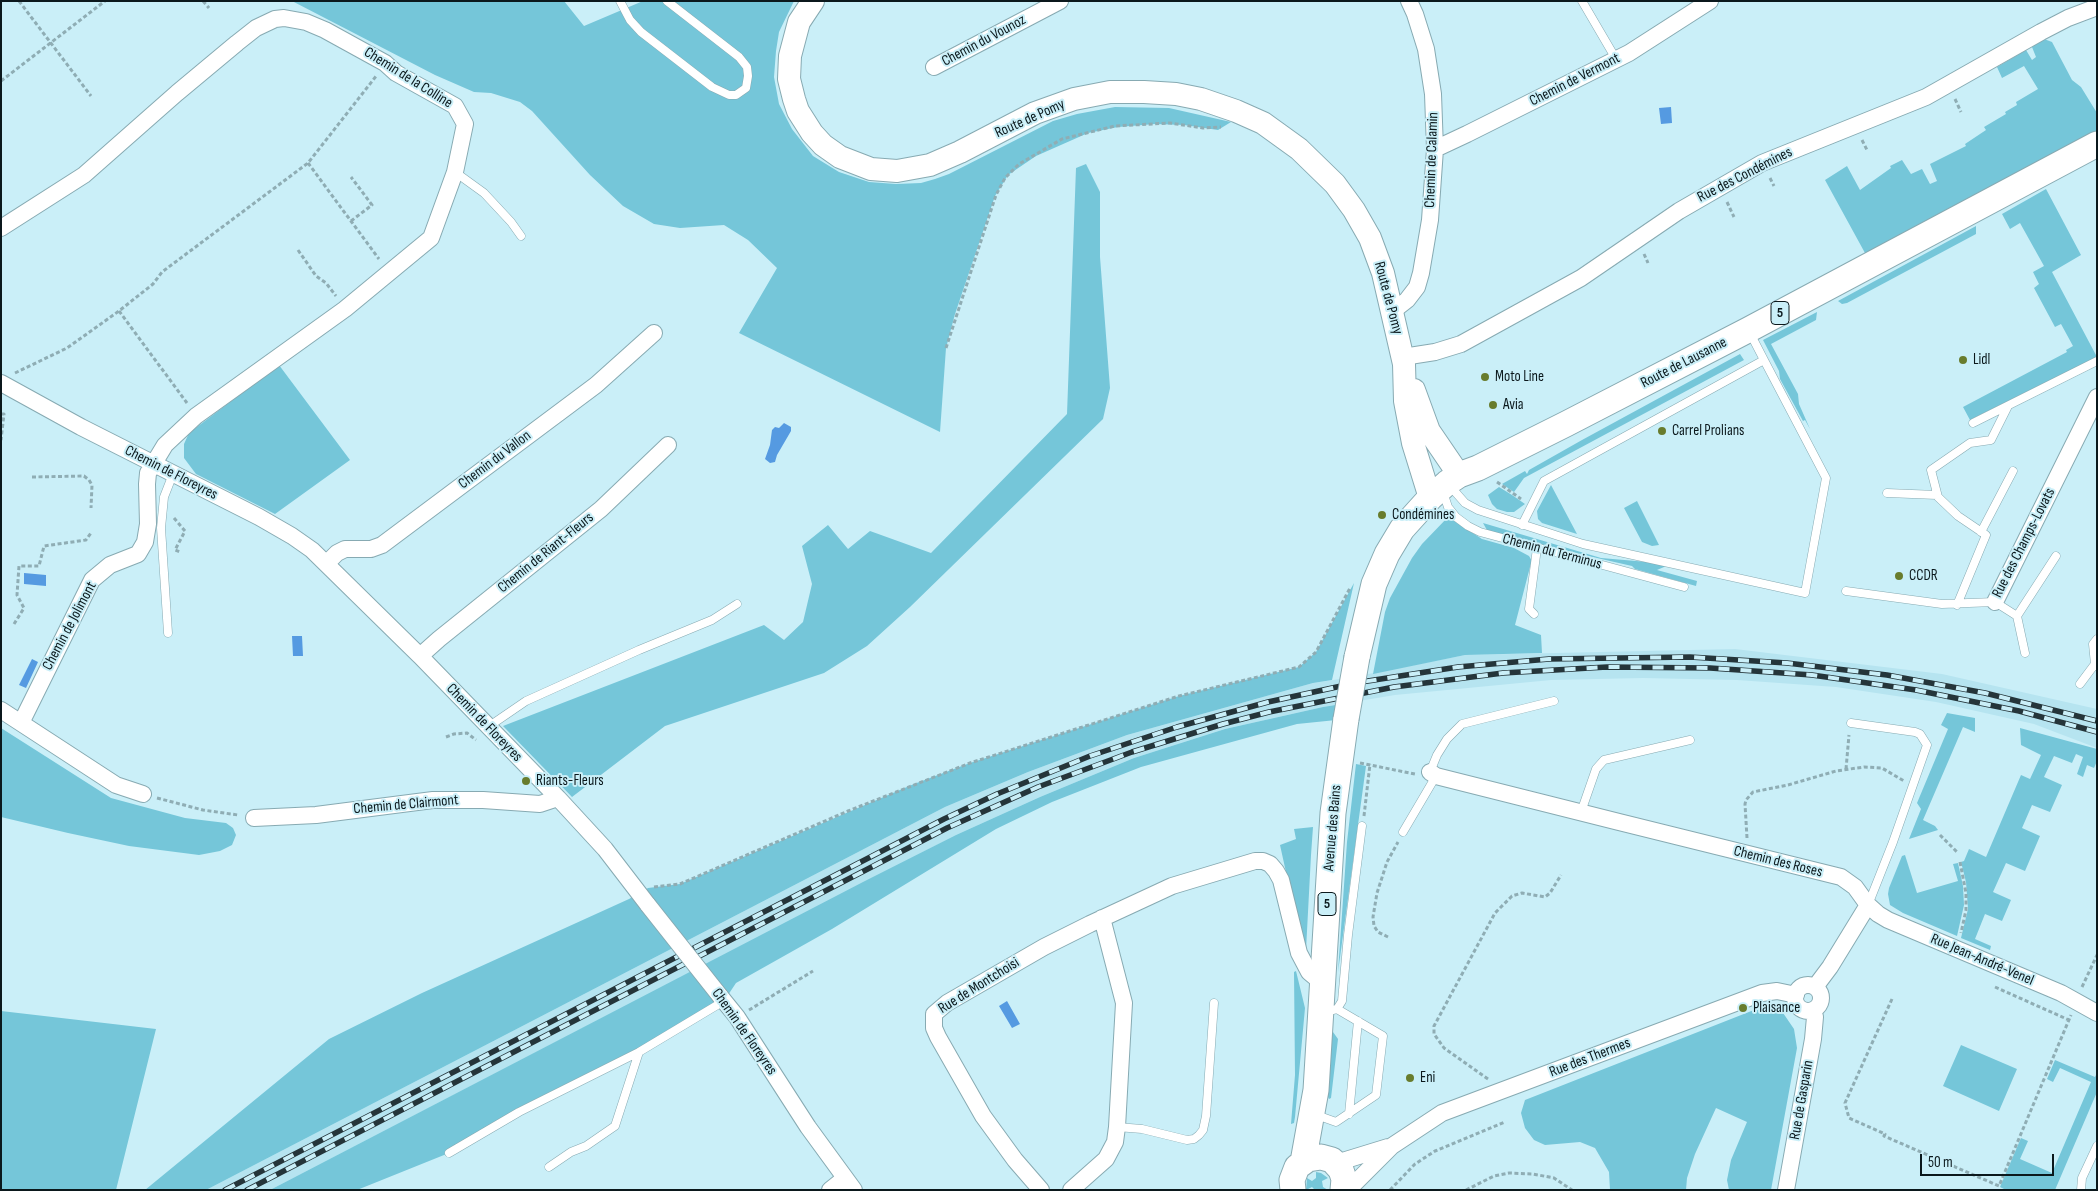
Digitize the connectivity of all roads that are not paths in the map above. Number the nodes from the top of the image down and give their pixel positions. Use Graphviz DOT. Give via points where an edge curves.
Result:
graph roads {
  1 [pos="620,1"];
  2 [pos="667,1"];
  3 [pos="813,1"];
  4 [pos="1060,1"];
  5 [pos="1409,1"];
  6 [pos="1582,1"];
  7 [pos="1710,1"];
  8 [pos="2097,7"];
  9 [pos="1616,59"];
  10 [pos="934,67"];
  11 [pos="2097,144"];
  12 [pos="1435,149"];
  13 [pos="455,172"];
  14 [pos="1,228"];
  15 [pos="521,236"];
  16 [pos="1393,310"];
  17 [pos="1748,330"];
  18 [pos="654,334"];
  19 [pos="1403,360"];
  20 [pos="1764,360"];
  21 [pos="2097,361"];
  22 [pos="7,379"];
  23 [pos="2096,402"];
  24 [pos="2008,406"];
  25 [pos="1974,423"];
  26 [pos="668,445"];
  27 [pos="154,464"];
  28 [pos="2013,472"];
  29 [pos="173,474"];
  30 [pos="1444,486"];
  31 [pos="1887,493"];
  32 [pos="1937,495"];
  33 [pos="1522,525"];
  34 [pos="1981,532"];
  35 [pos="1537,548"];
  36 [pos="2056,556"];
  37 [pos="327,563"];
  38 [pos="1684,587"];
  39 [pos="1846,591"];
  40 [pos="1995,602"];
  41 [pos="737,604"];
  42 [pos="1957,605"];
  43 [pos="1534,614"];
  44 [pos="2017,616"];
  45 [pos="168,633"];
  46 [pos="2097,639"];
  47 [pos="2025,653"];
  48 [pos="420,656"];
  49 [pos="1356,657"];
  50 [pos="2096,665"];
  51 [pos="2080,684"];
  52 [pos="1554,701"];
  53 [pos="1,710"];
  54 [pos="21,723"];
  55 [pos="1851,723"];
  56 [pos="488,727"];
  57 [pos="1690,740"];
  58 [pos="1433,774"];
  59 [pos="143,794"];
  60 [pos="558,798"];
  61 [pos="1581,812"];
  62 [pos="254,818"];
  63 [pos="1362,826"];
  64 [pos="1403,832"];
  65 [pos="1868,905"];
  66 [pos="1102,918"];
  67 [pos="1322,982"];
  68 [pos="1816,987"];
  69 [pos="1796,995"];
  70 [pos="722,998"];
  71 [pos="1214,1003"];
  72 [pos="1813,1010"];
  73 [pos="1329,1011"];
  74 [pos="2097,1013"];
  75 [pos="1358,1021"];
  76 [pos="640,1052"];
  77 [pos="1316,1090"];
  78 [pos="1349,1114"];
  79 [pos="1322,1117"];
  80 [pos="1117,1127"];
  81 [pos="1392,1146"];
  82 [pos="2097,1146"];
  83 [pos="450,1152"];
  84 [pos="1332,1161"];
  85 [pos="1302,1162"];
  86 [pos="549,1167"];
  87 [pos="850,1184"];
  88 [pos="1344,1189"];
  89 [pos="830,1190"];
  90 [pos="1041,1190"];
  91 [pos="1071,1190"];
  92 [pos="1293,1190"];
  93 [pos="1786,1190"];
  94 [pos="2080,1190"];
  1 -- 2 [label="lane" via="641,32 712,87 729,95 736,95 746,88 747,67 739,57"];
  3 -- 16 [label="main road, Route de Pomy" via="799,22 790,56 789,79 798,111 812,133 840,157 871,168 897,171 930,165 1035,113 1074,99 1110,92 1176,94 1201,99 1263,123 1320,167 1354,210 1370,238"];
  4 -- 10 [label="street, Chemin du Vounoz"];
  5 -- 12 [label="street, Chemin de Calamin" via="1426,49 1433,94"];
  6 -- 9 [label="lane"];
  7 -- 9 [label="street, Chemin de Vermont"];
  8 -- 19 [label="street, Rue des Condémines" via="2041,32 1926,97 1753,168 1679,211 1581,278 1461,344"];
  9 -- 12 [label="street, Chemin de Vermont"];
  11 -- 17 [label="main road, Route de Lausanne / 5"];
  12 -- 16 [label="street, Chemin de Calamin" via="1430,220 1421,273 1417,288"];
  13 -- 14 [label="street, Chemin de la Colline" via="465,124 460,113 385,63 325,30 284,18 266,23 237,43 84,175"];
  13 -- 15 [label="lane" via="484,193"];
  13 -- 27 [label="street, Chemin de la Colline" via="430,238 304,340 196,416 165,445"];
  16 -- 19 [label="main road, Route de Pomy"];
  17 -- 20 [label="lane"];
  17 -- 30 [label="main road, Route de Lausanne / 5"];
  18 -- 37 [label="street, Chemin du Vallon" via="596,385 382,545 371,549 344,549"];
  19 -- 30 [label="main road, Route de Pomy" via="1430,431"];
  19 -- 30 [label="main road, Route de Pomy" via="1405,401 1413,443"];
  20 -- 33 [label="lane" via="1544,481"];
  20 -- 33 [label="lane" via="1826,478 1804,593 1664,560 1617,553"];
  21 -- 24 [label="lane"];
  22 -- 27 [label="street, Chemin de Floreyres"];
  23 -- 40 [label="street, Rue des Champs-Lovats"];
  24 -- 25 [label="lane"];
  24 -- 32 [label="lane" via="1991,440 1970,443 1931,470"];
  26 -- 48 [label="street, Chemin de Riant-Fleurs" via="601,509"];
  27 -- 29 [label="street, Chemin de Floreyres"];
  27 -- 54 [label="street, Chemin de Jolimont" via="148,473 145,542 138,554 110,565 92,580"];
  28 -- 34 [label="lane"];
  29 -- 37 [label="street, Chemin de Floreyres" via="292,536"];
  29 -- 45 [label="lane" via="163,501 161,528"];
  30 -- 33 [label="lane" via="1478,510"];
  30 -- 35 [label="lane, Chemin du Terminus" via="1451,512 1468,526"];
  30 -- 49 [label="main road, Route de Lausanne / 5" via="1402,529 1386,554 1374,584"];
  31 -- 32 [label="lane"];
  32 -- 34 [label="lane" via="1958,516"];
  34 -- 42 [label="lane" via="1986,535"];
  35 -- 38 [label="lane, Chemin du Terminus"];
  35 -- 43 [label="lane" via="1529,609"];
  36 -- 44 [label="lane"];
  37 -- 48 [label="street, Chemin de Floreyres"];
  39 -- 42 [label="lane, Rue des Champs-Lovats"];
  40 -- 42 [label="lane, Rue des Champs-Lovats"];
  40 -- 44 [label="lane"];
  41 -- 56 [label="lane" via="712,620 526,701"];
  44 -- 47 [label="lane"];
  46 -- 50 [label="lane" via="2093,644"];
  48 -- 56 [label="street, Chemin de Floreyres"];
  49 -- 67 [label="main road, Avenue des Bains / 5, bridge" via="1333,813"];
  50 -- 51 [label="lane"];
  52 -- 58 [label="lane" via="1462,724 1437,755"];
  53 -- 54 [label="street"];
  54 -- 59 [label="street" via="116,786"];
  55 -- 65 [label="lane" via="1915,732 1927,745"];
  56 -- 60 [label="street, Chemin de Floreyres"];
  57 -- 61 [label="lane" via="1604,760 1596,769"];
  58 -- 61 [label="street, Chemin des Roses"];
  58 -- 64 [label="lane"];
  60 -- 62 [label="street, Chemin de Clairmont" via="540,804 433,800 316,815"];
  60 -- 70 [label="street, Chemin de Floreyres, bridge" via="604,849"];
  61 -- 65 [label="street, Chemin des Roses" via="1841,877 1855,887"];
  63 -- 73 [label="lane" via="1342,1001"];
  65 -- 68 [label="street"];
  65 -- 74 [label="street, Rue Jean-André-Venel" via="1900,926 2060,993"];
  66 -- 67 [label="street, Rue de Montchoisi" via="1172,886 1263,861 1270,864 1281,880 1299,953 1309,972"];
  66 -- 80 [label="street" via="1124,1003"];
  66 -- 90 [label="street, Rue de Montchoisi" via="1021,960 934,1014 938,1037 978,1108"];
  67 -- 73 [label="main road, Avenue des Bains / 5"];
  68 -- 69 [label="street" via="1804,985"];
  68 -- 72 [label="street" via="1822,997"];
  69 -- 72 [label="street" via="1799,1007"];
  69 -- 81 [label="street, Rue des Thermes" via="1777,991 1762,993 1442,1113"];
  70 -- 76 [label="lane"];
  70 -- 87 [label="street, Chemin de Floreyres"];
  71 -- 80 [label="lane" via="1203,1130 1194,1139 1187,1140 1142,1129"];
  72 -- 93 [label="street, Rue de Gasparin" via="1813,1039"];
  73 -- 75 [label="lane"];
  73 -- 77 [label="main road, Avenue des Bains / 5"];
  75 -- 78 [label="lane"];
  75 -- 78 [label="lane" via="1383,1036 1376,1095"];
  76 -- 83 [label="lane" via="519,1112"];
  76 -- 86 [label="lane" via="614,1126"];
  77 -- 79 [label="main road, 5"];
  77 -- 85 [label="main road, 5"];
  78 -- 79 [label="lane" via="1336,1122"];
  79 -- 84 [label="main road, 5"];
  80 -- 91 [label="street" via="1115,1142 1106,1159"];
  81 -- 84 [label="street, Rue des Thermes"];
  81 -- 88 [label="street, Rue des Thermes" via="1352,1186"];
  82 -- 94 [label="lane"];
  84 -- 85 [label="main road" via="1315,1157"];
  84 -- 88 [label="main road" via="1344,1179"];
  85 -- 92 [label="main road" via="1294,1173"];
  87 -- 89 [label="street"];
}
